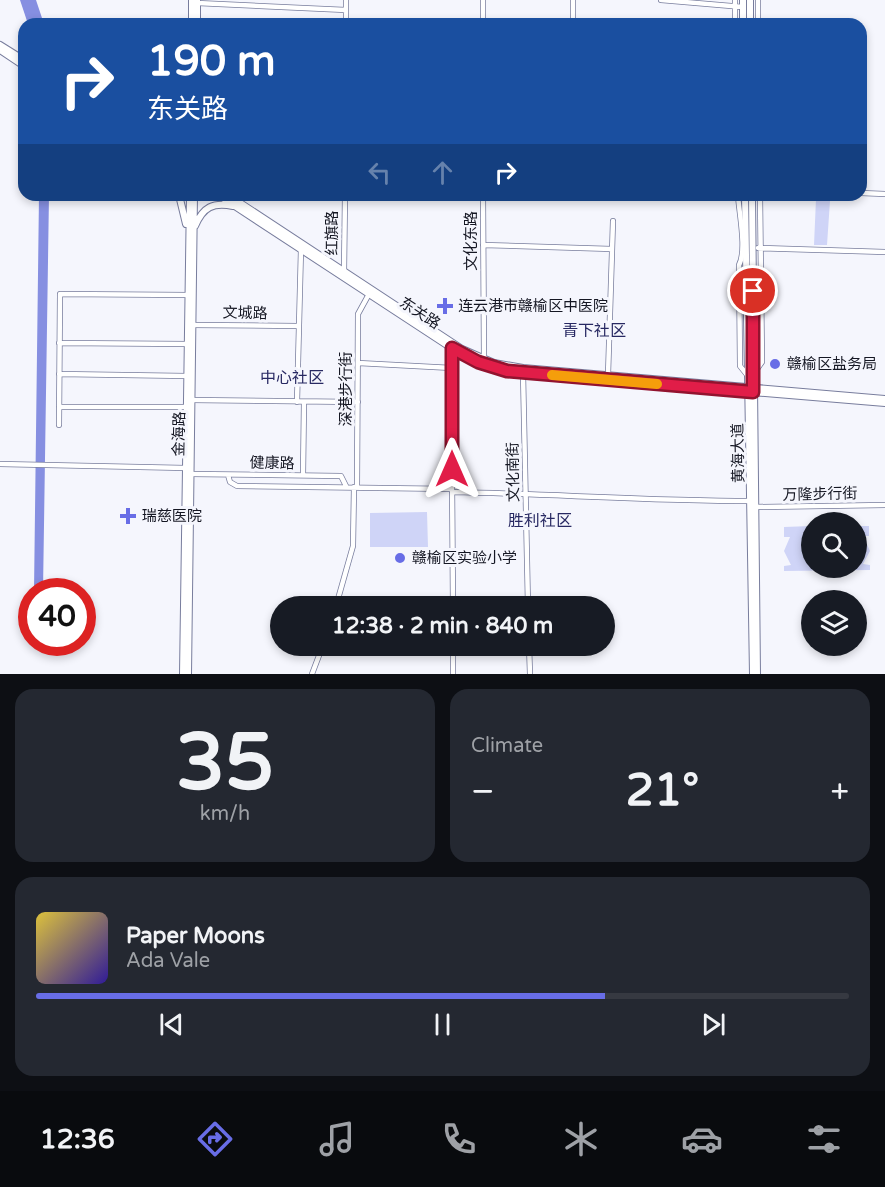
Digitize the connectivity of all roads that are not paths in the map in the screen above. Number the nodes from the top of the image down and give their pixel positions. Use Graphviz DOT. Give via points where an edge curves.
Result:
graph roads {
  1 [pos="346,0"];
  2 [pos="483,0"];
  3 [pos="573,0"];
  4 [pos="660,0"];
  5 [pos="750,0"];
  6 [pos="758,0"];
  7 [pos="195,1"];
  8 [pos="735,3"];
  9 [pos="743,3"];
  10 [pos="346,10"];
  11 [pos="193,18"];
  12 [pos="196,18"];
  13 [pos="346,18"];
  14 [pos="483,18"];
  15 [pos="573,18"];
  16 [pos="750,18"];
  17 [pos="758,18"];
  18 [pos="0,45"];
  19 [pos="0,50"];
  20 [pos="18,56"];
  21 [pos="18,62"];
  22 [pos="867,193"];
  23 [pos="885,194"];
  24 [pos="180,201"];
  25 [pos="190,201"];
  26 [pos="194,201"];
  27 [pos="231,201"];
  28 [pos="235,201"];
  29 [pos="345,201"];
  30 [pos="483,201"];
  31 [pos="739,201"];
  32 [pos="745,201"];
  33 [pos="752,201"];
  34 [pos="760,201"];
  35 [pos="239,205"];
  36 [pos="613,221"];
  37 [pos="194,230"];
  38 [pos="189,239"];
  39 [pos="483,245"];
  40 [pos="752,248"];
  41 [pos="761,248"];
  42 [pos="301,249"];
  43 [pos="612,249"];
  44 [pos="885,252"];
  45 [pos="344,272"];
  46 [pos="369,294"];
  47 [pos="188,295"];
  48 [pos="192,324"];
  49 [pos="297,326"];
  50 [pos="59,344"];
  51 [pos="188,344"];
  52 [pos="452,348"];
  53 [pos="484,360"];
  54 [pos="358,363"];
  55 [pos="452,368"];
  56 [pos="523,373"];
  57 [pos="59,374"];
  58 [pos="608,375"];
  59 [pos="751,375"];
  60 [pos="187,376"];
  61 [pos="751,390"];
  62 [pos="885,399"];
  63 [pos="191,400"];
  64 [pos="297,402"];
  65 [pos="304,402"];
  66 [pos="358,402"];
  67 [pos="885,403"];
  68 [pos="59,407"];
  69 [pos="187,407"];
  70 [pos="59,425"];
  71 [pos="0,464"];
  72 [pos="186,468"];
  73 [pos="190,474"];
  74 [pos="228,475"];
  75 [pos="303,476"];
  76 [pos="346,486"];
  77 [pos="356,487"];
  78 [pos="452,491"];
  79 [pos="525,493"];
  80 [pos="751,501"];
  81 [pos="885,505"];
  82 [pos="755,507"];
  83 [pos="339,596"];
  84 [pos="453,596"];
  85 [pos="528,596"];
  86 [pos="319,656"];
  87 [pos="453,656"];
  88 [pos="529,656"];
  89 [pos="183,674"];
  90 [pos="188,674"];
  91 [pos="312,674"];
  92 [pos="453,674"];
  93 [pos="530,674"];
  94 [pos="755,674"];
  1 -- 10 [label="street"];
  2 -- 14 [label="street"];
  3 -- 15 [label="street"];
  4 -- 8 [label="street"];
  5 -- 16 [label="main road"];
  6 -- 17 [label="street"];
  7 -- 10 [label="street"];
  7 -- 11 [label="main road"];
  7 -- 12 [label="main road"];
  8 -- 9 [label="street"];
  10 -- 13 [label="street"];
  18 -- 20 [label="main road"];
  19 -- 21 [label="main road"];
  22 -- 23 [label="street"];
  24 -- 38 [label="main road"];
  25 -- 38 [label="main road, 金海路"];
  26 -- 37 [label="main road, 金海路"];
  27 -- 35 [label="main road, 东关路"];
  28 -- 35 [label="main road, 东关路"];
  29 -- 45 [label="street, 红旗路"];
  30 -- 39 [label="street, 文化东路"];
  31 -- 59 [label="street" via="742,229 740,366"];
  32 -- 59 [label="main road, 黄海大道"];
  33 -- 40 [label="main road, 黄海大道"];
  34 -- 41 [label="street"];
  35 -- 37 [label="main road" via="208,207 200,213"];
  35 -- 42 [label="main road, 东关路"];
  35 -- 45 [label="main road, 东关路"];
  36 -- 43 [label="street"];
  37 -- 48 [label="main road, 金海路"];
  38 -- 47 [label="main road, 金海路"];
  39 -- 43 [label="street"];
  39 -- 53 [label="street, 文化东路"];
  40 -- 41 [label="street"];
  40 -- 59 [label="main road, 黄海大道"];
  41 -- 44 [label="street"];
  41 -- 59 [label="street" via="762,362"];
  42 -- 46 [label="main road, 东关路"];
  42 -- 49 [label="street"];
  43 -- 58 [label="street"];
  45 -- 53 [label="main road, 东关路"];
  46 -- 52 [label="main road, 东关路"];
  46 -- 54 [label="street, 深港步行街" via="359,310"];
  47 -- 50 [label="street" via="60,294"];
  47 -- 51 [label="main road, 金海路"];
  48 -- 49 [label="street, 文城路"];
  48 -- 63 [label="main road, 金海路"];
  49 -- 64 [label="street"];
  50 -- 51 [label="street"];
  50 -- 57 [label="street"];
  51 -- 60 [label="main road, 金海路"];
  52 -- 55 [label="street"];
  52 -- 56 [label="main road, 东关路" via="492,368"];
  53 -- 58 [label="main road, 东关路" via="508,366"];
  54 -- 55 [label="street"];
  54 -- 66 [label="street, 深港步行街"];
  55 -- 78 [label="street"];
  56 -- 61 [label="main road, 东关路"];
  56 -- 79 [label="street, 文化南街"];
  57 -- 60 [label="street"];
  57 -- 68 [label="street"];
  58 -- 61 [label="main road, 东关路"];
  59 -- 61 [label="main road, 黄海大道"];
  60 -- 69 [label="main road, 金海路"];
  61 -- 62 [label="main road, 东关路"];
  61 -- 67 [label="main road, 东关路"];
  61 -- 80 [label="main road, 黄海大道"];
  61 -- 82 [label="main road, 黄海大道"];
  63 -- 64 [label="street"];
  63 -- 73 [label="main road, 金海路"];
  64 -- 65 [label="street"];
  65 -- 66 [label="street"];
  65 -- 75 [label="street"];
  66 -- 77 [label="street, 深港步行街"];
  68 -- 69 [label="street"];
  68 -- 70 [label="street"];
  69 -- 72 [label="main road, 金海路"];
  71 -- 72 [label="street"];
  72 -- 89 [label="main road, 金海路"];
  73 -- 74 [label="street, 健康路"];
  73 -- 90 [label="main road, 金海路"];
  74 -- 75 [label="street, 健康路"];
  74 -- 76 [label="street" via="232,485 237,486"];
  75 -- 76 [label="street, 健康路" via="341,476"];
  76 -- 77 [label="street"];
  77 -- 78 [label="street"];
  77 -- 83 [label="street, 深港步行街" via="353,546"];
  78 -- 79 [label="street"];
  78 -- 84 [label="street"];
  79 -- 80 [label="street" via="642,501"];
  79 -- 85 [label="street, 文化南街"];
  80 -- 94 [label="main road, 黄海大道"];
  81 -- 82 [label="street, 万隆步行街"];
  82 -- 94 [label="main road, 黄海大道"];
  86 -- 91 [label="street"];
  87 -- 92 [label="street"];
  88 -- 93 [label="street"];
}
